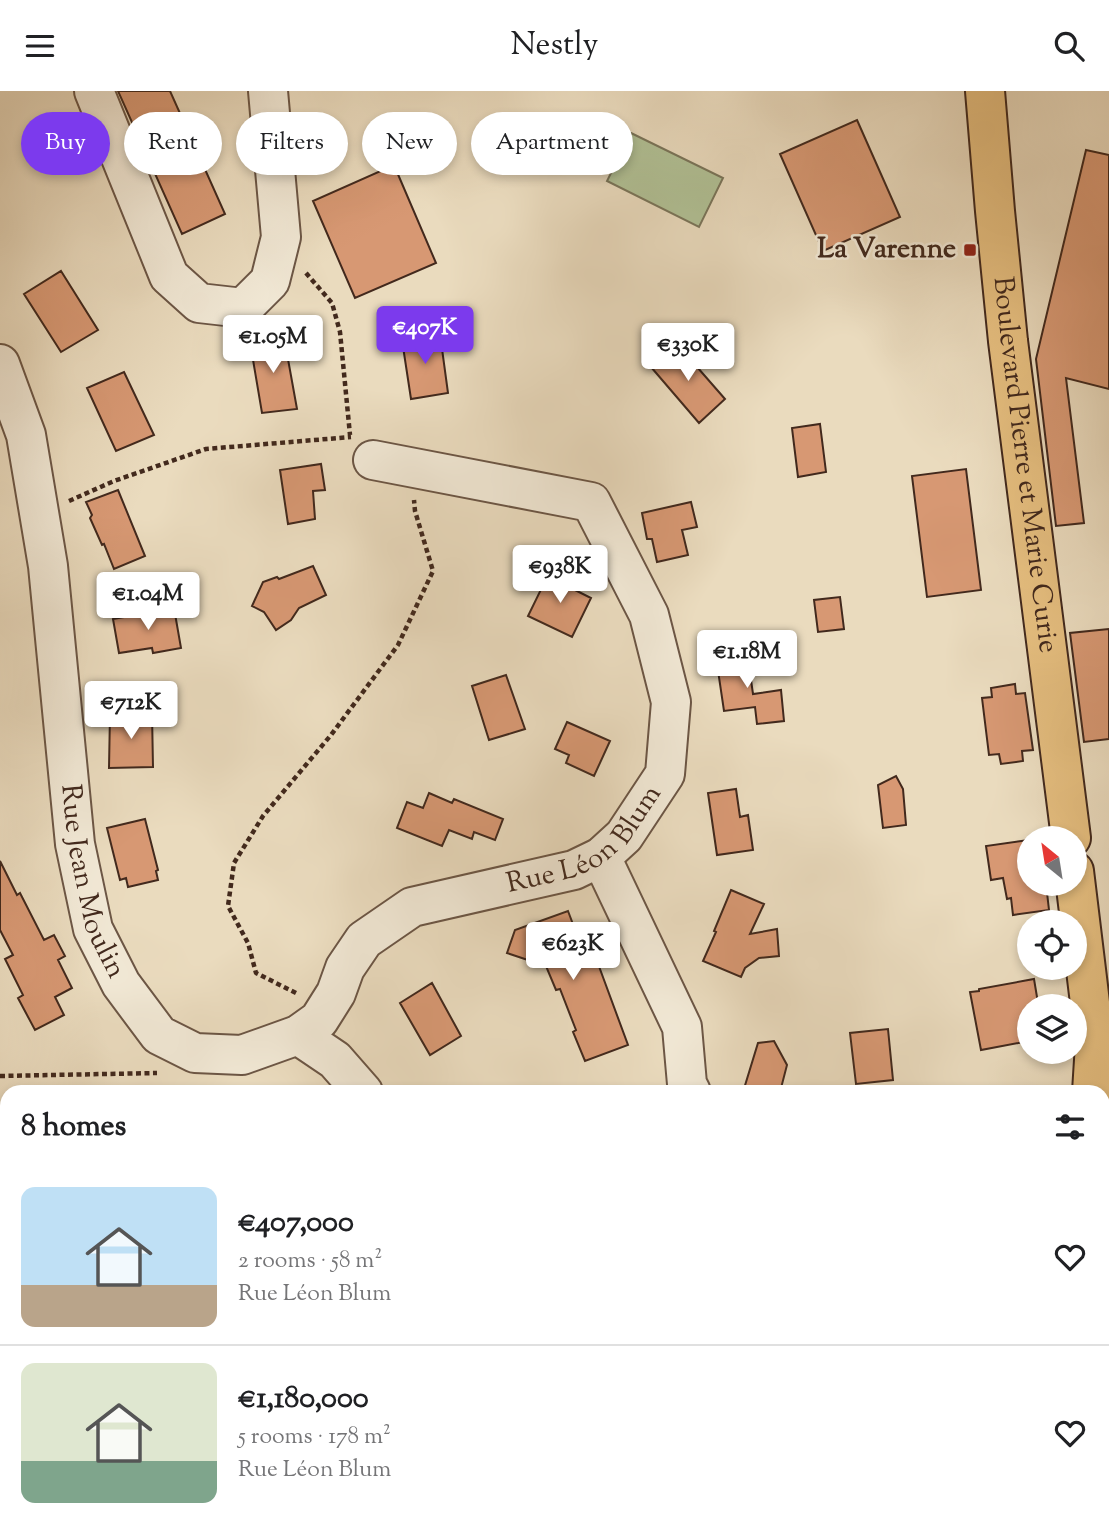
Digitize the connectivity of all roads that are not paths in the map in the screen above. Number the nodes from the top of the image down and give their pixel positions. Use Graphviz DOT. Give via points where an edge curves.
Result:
graph roads {
  1 [pos="94,91"];
  2 [pos="268,91"];
  3 [pos="985,91"];
  4 [pos="0,364"];
  5 [pos="361,448"];
  6 [pos="1069,826"];
  7 [pos="601,857"];
  8 [pos="1077,896"];
  9 [pos="298,1035"];
  10 [pos="357,1085"];
  11 [pos="688,1085"];
  12 [pos="1092,1085"];
  1 -- 2 [label="street" via="169,276 199,303 243,308 270,281 281,237"];
  3 -- 6 [label="main road, Boulevard Pierre et Marie Curie" via="1008,341"];
  4 -- 9 [label="street, Rue Jean Moulin" via="26,435 48,566 75,845 93,929 121,984 159,1035 195,1053 242,1055"];
  5 -- 7 [label="street, Rue Léon Blum" via="412,468 591,502 649,615 671,702 665,774 624,836"];
  7 -- 9 [label="street, Rue Léon Blum" via="574,870 412,907 364,940 326,1009"];
  7 -- 11 [label="street" via="682,1027"];
  8 -- 12 [label="main road" via="1095,1044"];
  9 -- 10 [label="street" via="335,1060"];
}
